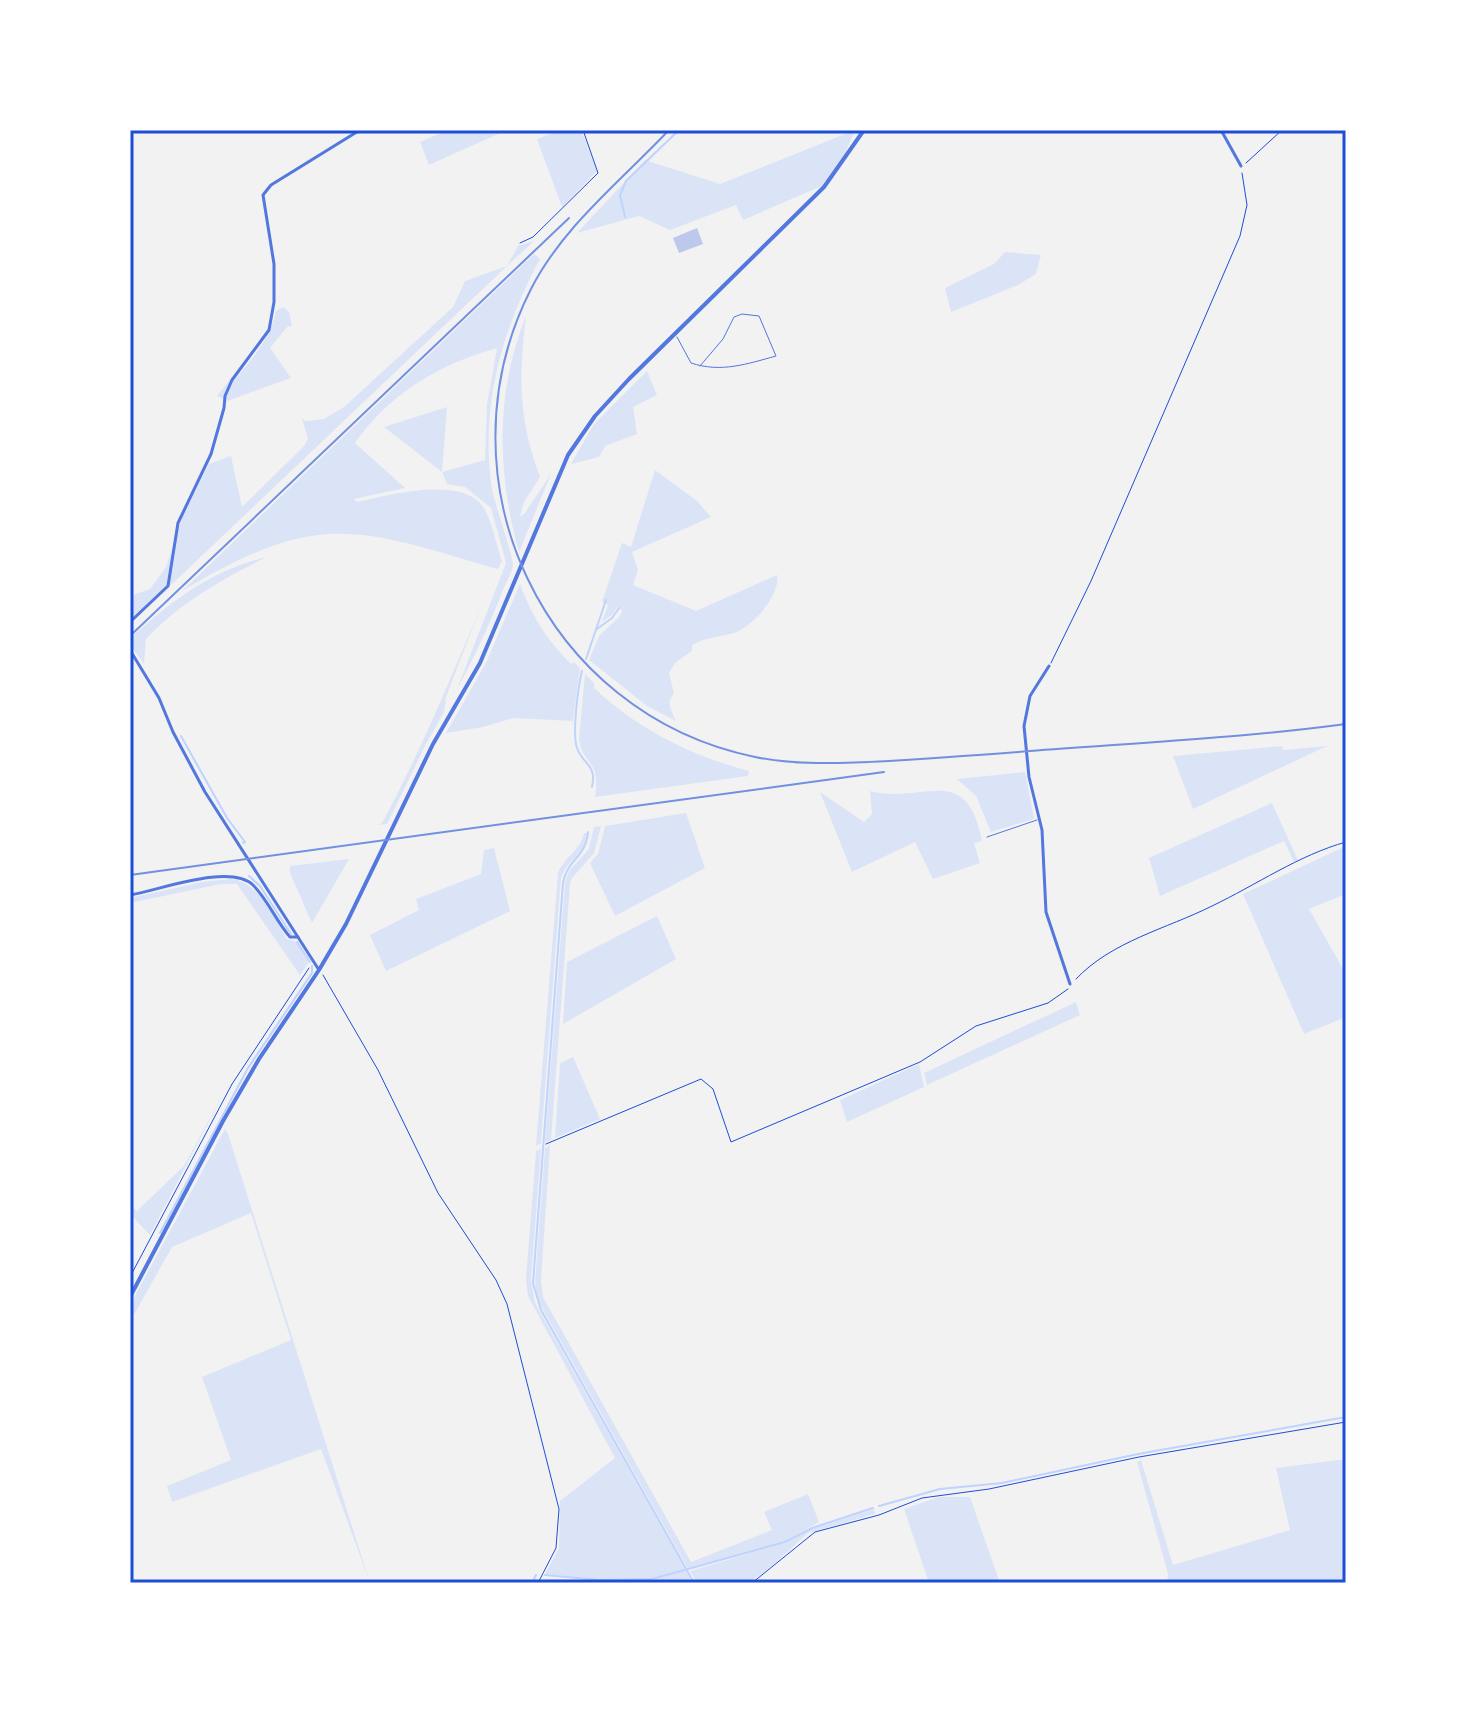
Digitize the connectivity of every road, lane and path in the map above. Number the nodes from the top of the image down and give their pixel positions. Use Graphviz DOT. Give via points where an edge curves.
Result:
graph roads {
  1 [pos="360,130"];
  2 [pos="583,130"];
  3 [pos="862,130"];
  4 [pos="1221,130"];
  5 [pos="1282,130"];
  6 [pos="1241,166"];
  7 [pos="520,243"];
  8 [pos="676,334"];
  9 [pos="700,366"];
  10 [pos="130,622"];
  11 [pos="130,650"];
  12 [pos="1049,666"];
  13 [pos="1040,819"];
  14 [pos="987,837"];
  15 [pos="1346,842"];
  16 [pos="130,895"];
  17 [pos="298,937"];
  18 [pos="313,963"];
  19 [pos="319,970"];
  20 [pos="1070,984"];
  21 [pos="546,1144"];
  22 [pos="130,1277"];
  23 [pos="130,1297"];
  24 [pos="1346,1422"];
  25 [pos="538,1583"];
  26 [pos="752,1583"];
  1 -- 10 [label="street" via="263,195 274,264 269,330 225,396 211,454 178,523 168,586"];
  2 -- 7 [label="path" via="598,173 533,237"];
  3 -- 8 [label="street" via="824,187"];
  4 -- 6 [label="street"];
  5 -- 6 [label="path"];
  6 -- 12 [label="path" via="1247,205 1240,236"];
  8 -- 9 [label="lane" via="689,362"];
  8 -- 19 [label="street" via="595,416 568,455 480,663 433,744"];
  9 -- 9 [label="lane" via="730,369 776,356 759,316 734,317"];
  11 -- 17 [label="street" via="205,792"];
  12 -- 13 [label="street" via="1028,702 1024,726"];
  13 -- 14 [label="lane"];
  13 -- 20 [label="street" via="1046,912"];
  15 -- 20 [label="path" via="1102,956"];
  16 -- 17 [label="street" via="239,877 254,886 290,937"];
  17 -- 19 [label="street"];
  18 -- 22 [label="path" via="232,1084"];
  19 -- 23 [label="street" via="223,1121"];
  19 -- 25 [label="path" via="378,1070 438,1193 505,1298 559,1509 556,1548"];
  20 -- 21 [label="path" via="1048,1003 976,1026 920,1062 731,1142 713,1089 701,1079"];
  24 -- 26 [label="path" via="922,1498 815,1532"];
}
